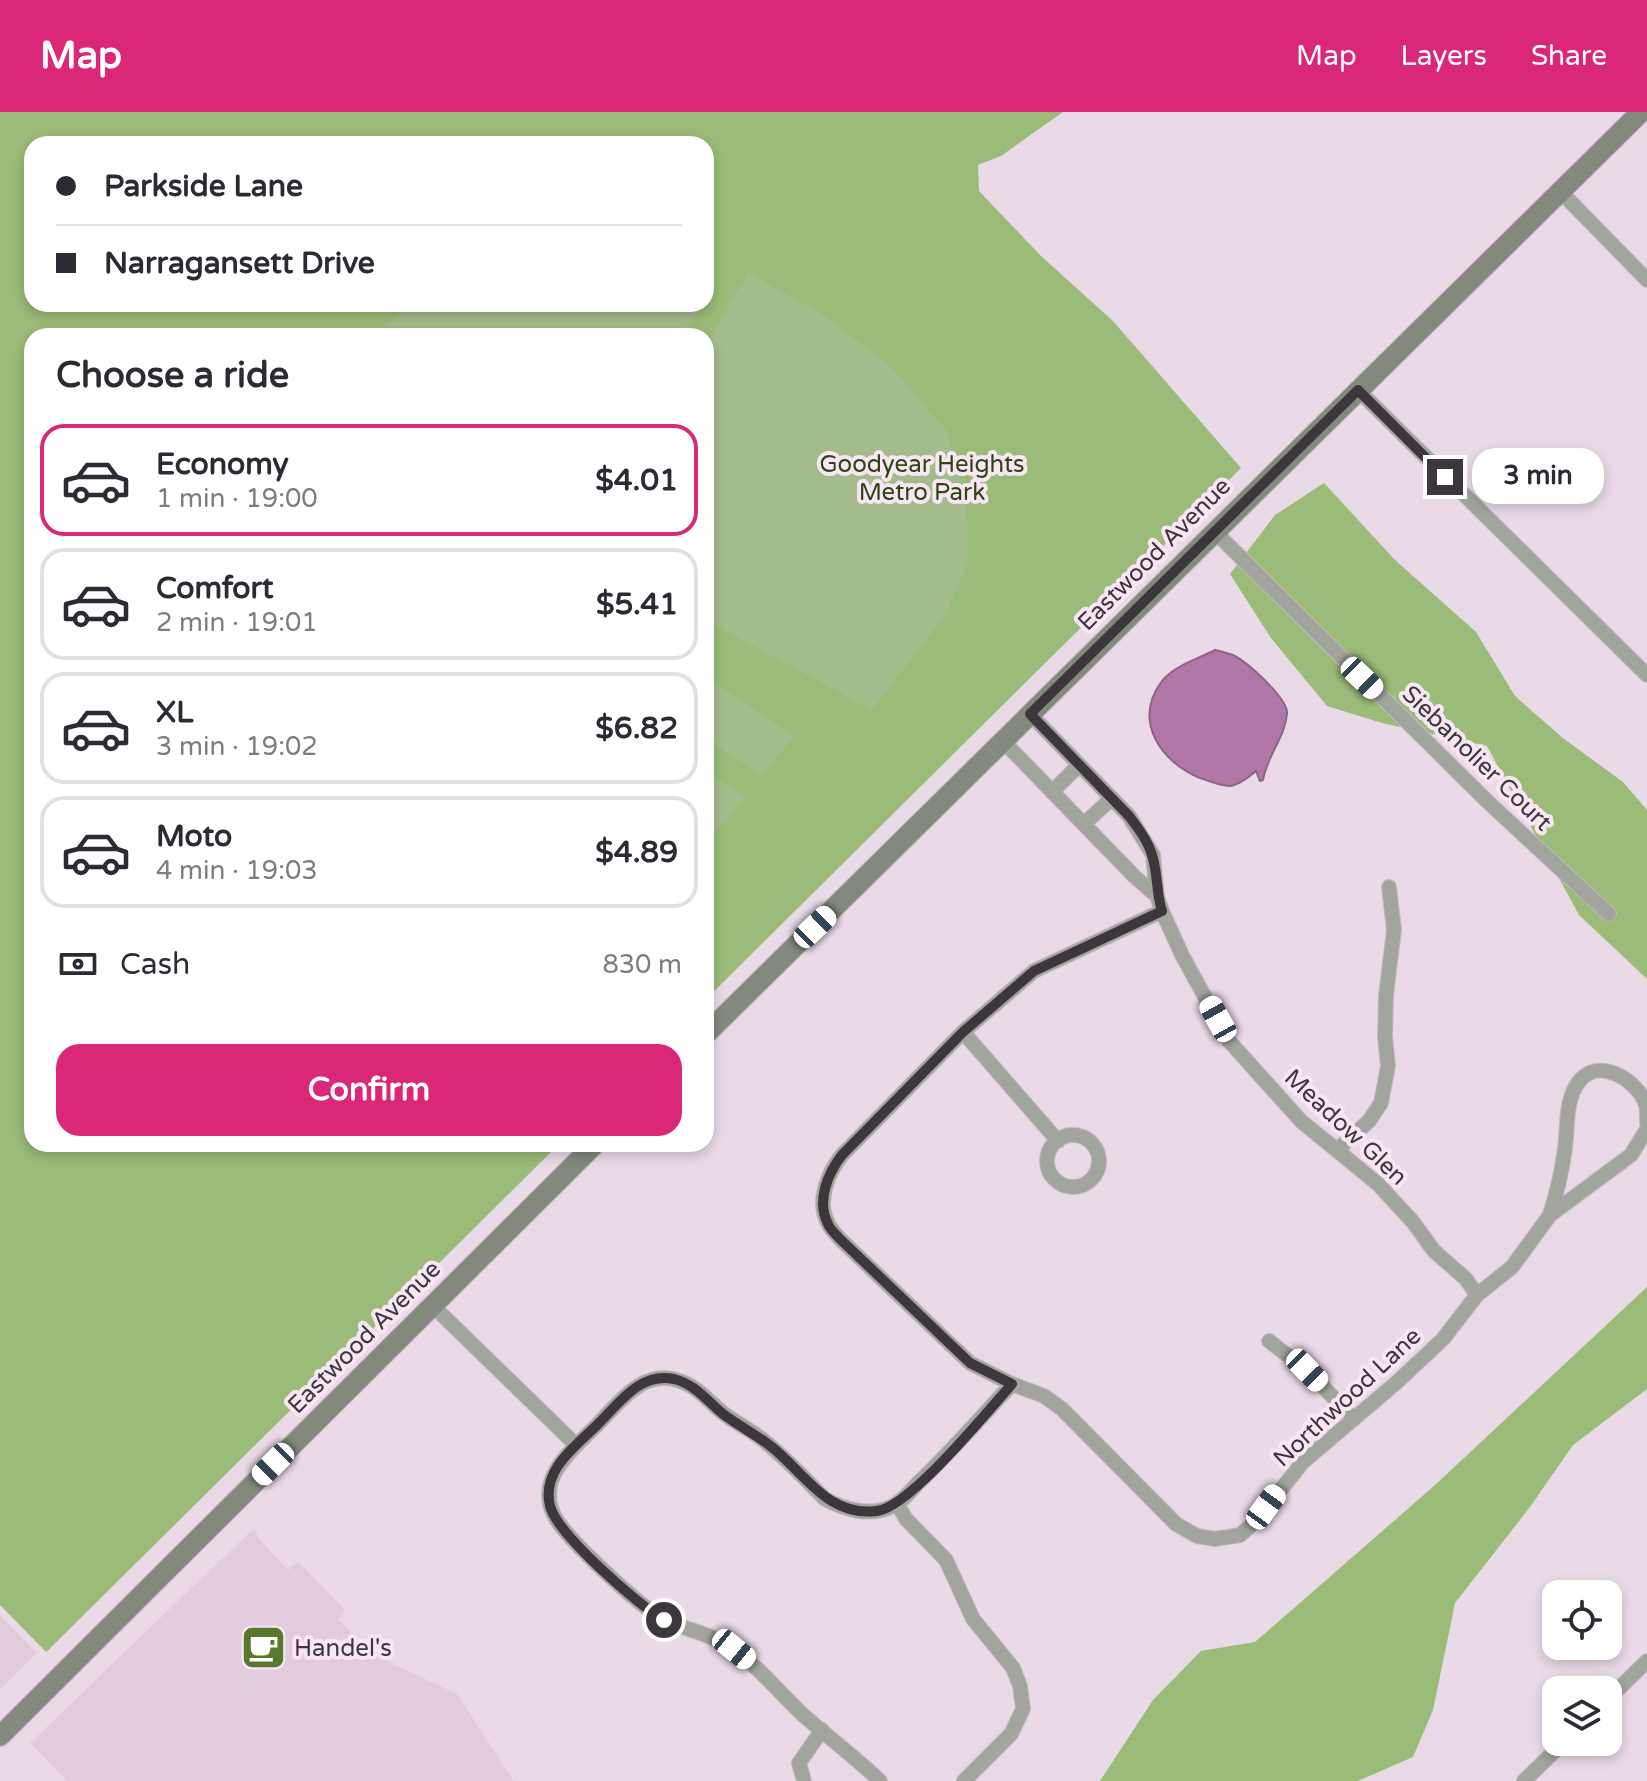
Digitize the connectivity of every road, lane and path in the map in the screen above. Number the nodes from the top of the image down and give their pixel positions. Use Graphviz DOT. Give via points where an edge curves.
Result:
graph roads {
  1 [pos="1641,112"];
  2 [pos="1561,192"];
  3 [pos="1647,280"];
  4 [pos="1358,390"];
  5 [pos="1214,531"];
  6 [pos="1647,675"];
  7 [pos="1030,714"];
  8 [pos="1003,741"];
  9 [pos="1079,765"];
  10 [pos="1052,792"];
  11 [pos="1112,798"];
  12 [pos="1084,824"];
  13 [pos="1389,887"];
  14 [pos="1157,896"];
  15 [pos="1162,911"];
  16 [pos="1609,914"];
  17 [pos="714,1026"];
  18 [pos="963,1032"];
  19 [pos="1647,1126"];
  20 [pos="1058,1141"];
  21 [pos="1337,1150"];
  22 [pos="587,1152"];
  23 [pos="1550,1215"];
  24 [pos="1477,1295"];
  25 [pos="432,1305"];
  26 [pos="1269,1341"];
  27 [pos="1012,1384"];
  28 [pos="1354,1419"];
  29 [pos="575,1444"];
  30 [pos="897,1504"];
  31 [pos="1647,1661"];
  32 [pos="1622,1685"];
  33 [pos="822,1730"];
  34 [pos="0,1736"];
  35 [pos="1550,1756"];
  36 [pos="804,1781"];
  37 [pos="880,1781"];
  38 [pos="964,1781"];
  39 [pos="1524,1781"];
  1 -- 2 [label="street, Eastwood Avenue"];
  2 -- 3 [label="street"];
  2 -- 4 [label="street, Eastwood Avenue"];
  4 -- 5 [label="street, Eastwood Avenue"];
  4 -- 6 [label="street"];
  5 -- 7 [label="street, Eastwood Avenue"];
  5 -- 16 [label="street, Siebanolier Court"];
  7 -- 8 [label="street, Eastwood Avenue"];
  7 -- 9 [label="street, Meadow Glen"];
  8 -- 10 [label="street, Meadow Glen"];
  8 -- 17 [label="street, Eastwood Avenue"];
  9 -- 10 [label="street"];
  9 -- 11 [label="street, Meadow Glen"];
  10 -- 12 [label="street, Meadow Glen"];
  11 -- 12 [label="street"];
  11 -- 14 [label="street, Meadow Glen" via="1153,855"];
  12 -- 14 [label="street, Meadow Glen"];
  13 -- 21 [label="street" via="1394,930 1386,1009 1388,1066 1381,1103"];
  14 -- 15 [label="street, Meadow Glen"];
  15 -- 18 [label="street, Northwood Lane" via="1034,971"];
  15 -- 21 [label="street, Meadow Glen" via="1229,1041 1301,1121"];
  18 -- 20 [label="street"];
  18 -- 27 [label="street, Northwood Lane" via="833,1167 824,1194 826,1222 970,1363"];
  19 -- 23 [label="street, Northwood Lane" via="1631,1155"];
  19 -- 23 [label="street, Northwood Lane" via="1646,1105 1617,1073 1599,1070 1581,1079 1570,1096 1558,1192"];
  21 -- 24 [label="street, Meadow Glen" via="1378,1184"];
  22 -- 25 [label="street, Eastwood Avenue"];
  23 -- 24 [label="street, Northwood Lane" via="1512,1267"];
  24 -- 28 [label="street, Northwood Lane" via="1443,1339"];
  25 -- 29 [label="street"];
  25 -- 34 [label="street, Eastwood Avenue"];
  26 -- 28 [label="street" via="1307,1370"];
  27 -- 28 [label="street, Northwood Lane" via="1062,1409 1176,1524 1215,1539 1240,1535 1303,1462"];
  27 -- 30 [label="street"];
  29 -- 30 [label="street" via="640,1384 669,1378 698,1390 835,1505 874,1511"];
  29 -- 33 [label="street" via="551,1484 550,1504 559,1524 651,1612 734,1649"];
  30 -- 38 [label="street" via="946,1560 973,1619 1013,1668 1020,1686 1023,1709 1011,1734"];
  31 -- 32 [label="street"];
  33 -- 36 [label="street" via="799,1763"];
  33 -- 37 [label="street"];
  35 -- 39 [label="street"];
}
